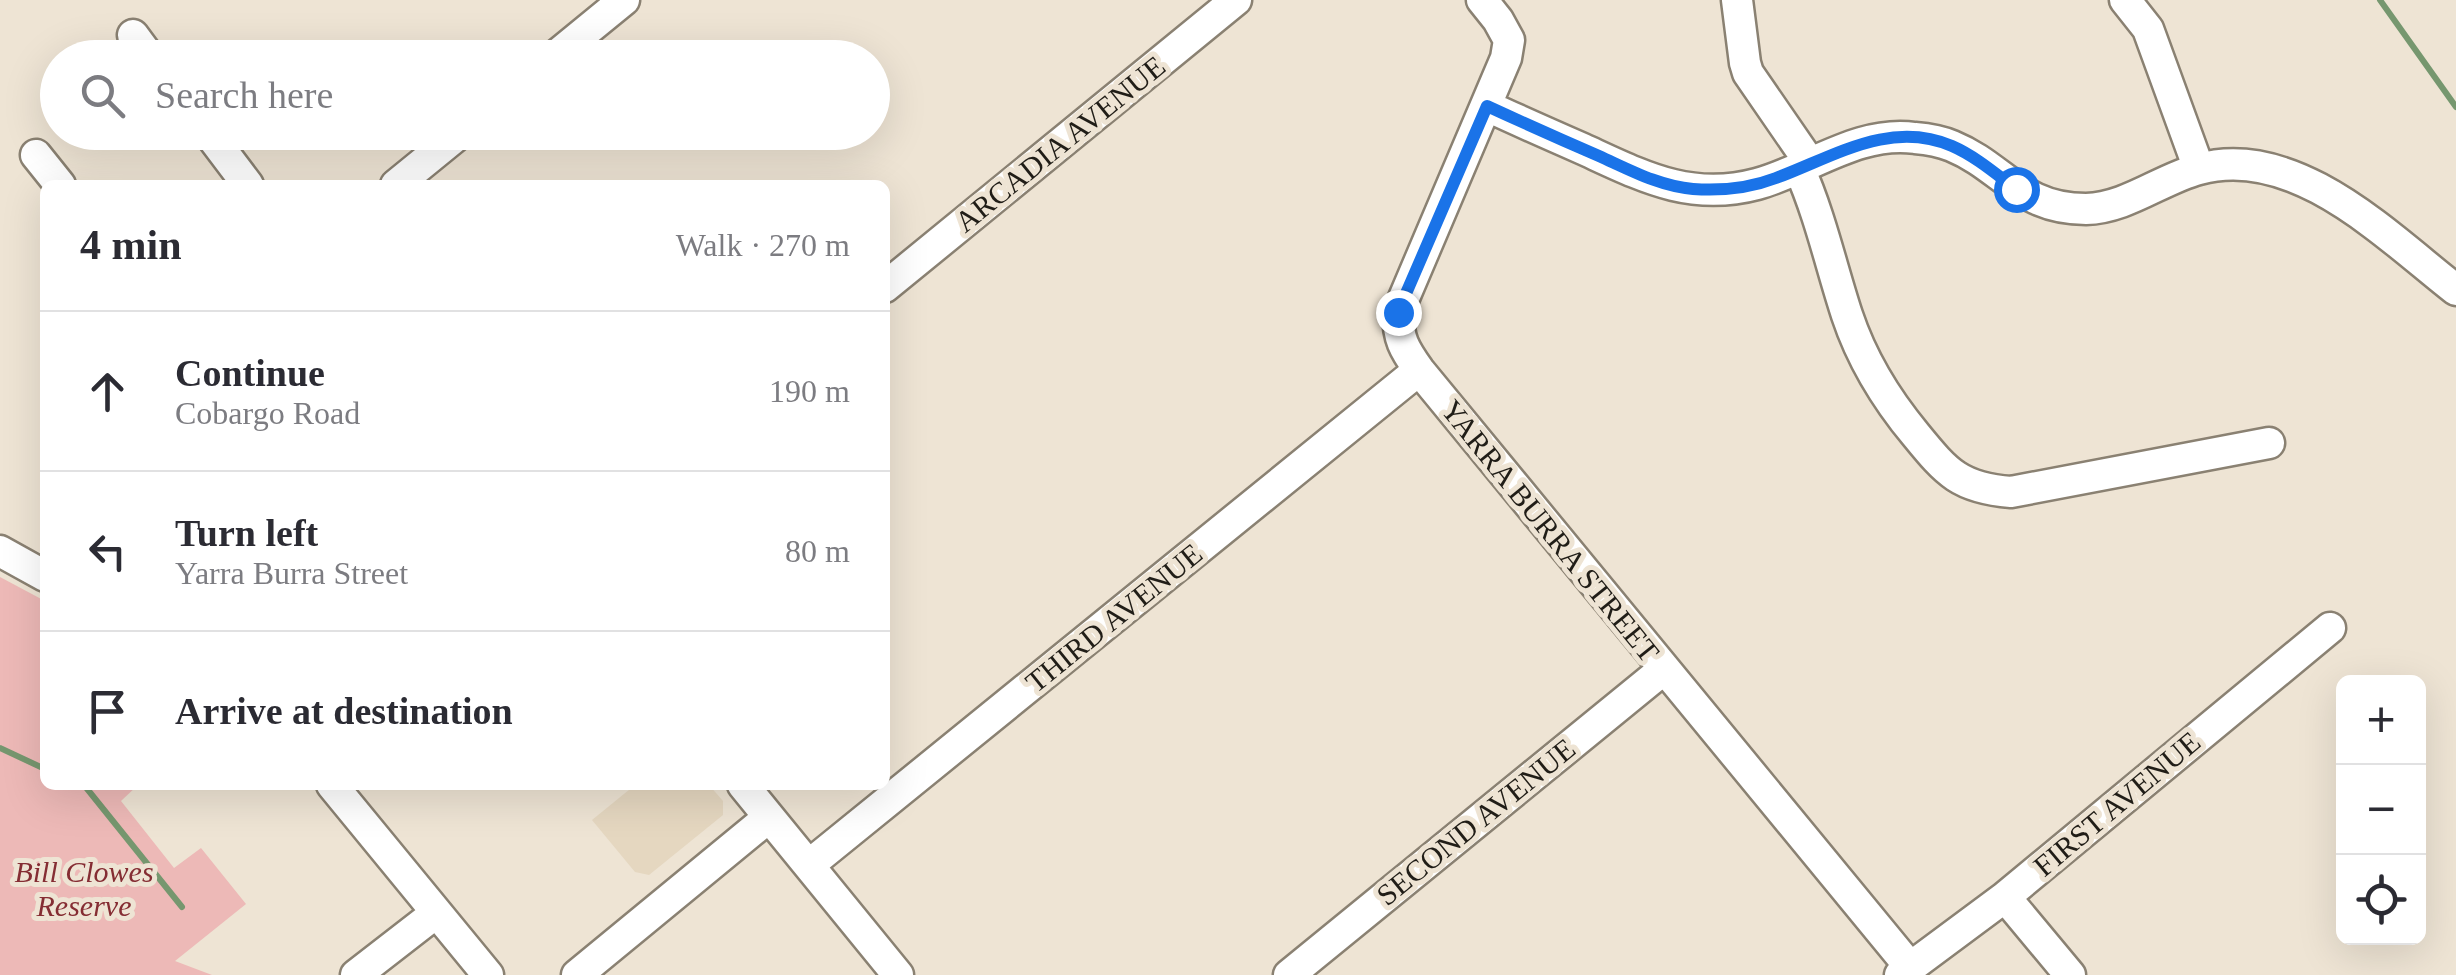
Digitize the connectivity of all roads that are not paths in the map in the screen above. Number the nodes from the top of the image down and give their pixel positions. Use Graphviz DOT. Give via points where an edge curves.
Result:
graph roads {
  1 [pos="624,0"];
  2 [pos="1236,0"];
  3 [pos="1482,0"];
  4 [pos="1736,0"];
  5 [pos="2125,0"];
  6 [pos="575,40"];
  7 [pos="1487,106"];
  8 [pos="222,150"];
  9 [pos="439,150"];
  10 [pos="36,156"];
  11 [pos="1805,166"];
  12 [pos="2198,169"];
  13 [pos="56,180"];
  14 [pos="244,180"];
  15 [pos="402,180"];
  16 [pos="890,283"];
  17 [pos="2456,290"];
  18 [pos="1419,370"];
  19 [pos="2269,443"];
  20 [pos="0,551"];
  21 [pos="40,573"];
  22 [pos="2330,628"];
  23 [pos="1664,669"];
  24 [pos="336,790"];
  25 [pos="747,790"];
  26 [pos="769,817"];
  27 [pos="809,865"];
  28 [pos="2005,897"];
  29 [pos="436,914"];
  30 [pos="1905,971"];
  31 [pos="356,975"];
  32 [pos="488,975"];
  33 [pos="577,975"];
  34 [pos="898,975"];
  35 [pos="1290,975"];
  36 [pos="2070,975"];
  1 -- 6 [label="street"];
  2 -- 16 [label="street, ARCADIA AVENUE"];
  3 -- 7 [label="street, YARRA BURRA STREET" via="1509,40"];
  4 -- 11 [label="street" via="1748,73"];
  5 -- 12 [label="street" via="2148,29"];
  7 -- 11 [label="street" via="1673,186 1730,189"];
  7 -- 18 [label="street, YARRA BURRA STREET" via="1398,312 1403,348"];
  8 -- 14 [label="street"];
  9 -- 15 [label="street"];
  10 -- 13 [label="street"];
  11 -- 12 [label="street" via="1874,140 1942,142 2034,199 2086,209"];
  11 -- 19 [label="street" via="1870,370 1904,421 1960,481 2011,492"];
  12 -- 17 [label="street" via="2247,165 2306,181"];
  18 -- 23 [label="street, YARRA BURRA STREET"];
  18 -- 27 [label="street, THIRD AVENUE"];
  20 -- 21 [label="street"];
  22 -- 28 [label="street, FIRST AVENUE"];
  23 -- 30 [label="street, YARRA BURRA STREET"];
  23 -- 35 [label="street, SECOND AVENUE"];
  24 -- 29 [label="street"];
  25 -- 26 [label="street"];
  26 -- 27 [label="street"];
  26 -- 33 [label="street"];
  27 -- 34 [label="street"];
  28 -- 30 [label="street, FIRST AVENUE"];
  28 -- 36 [label="street"];
  29 -- 31 [label="street"];
  29 -- 32 [label="street"];
}
